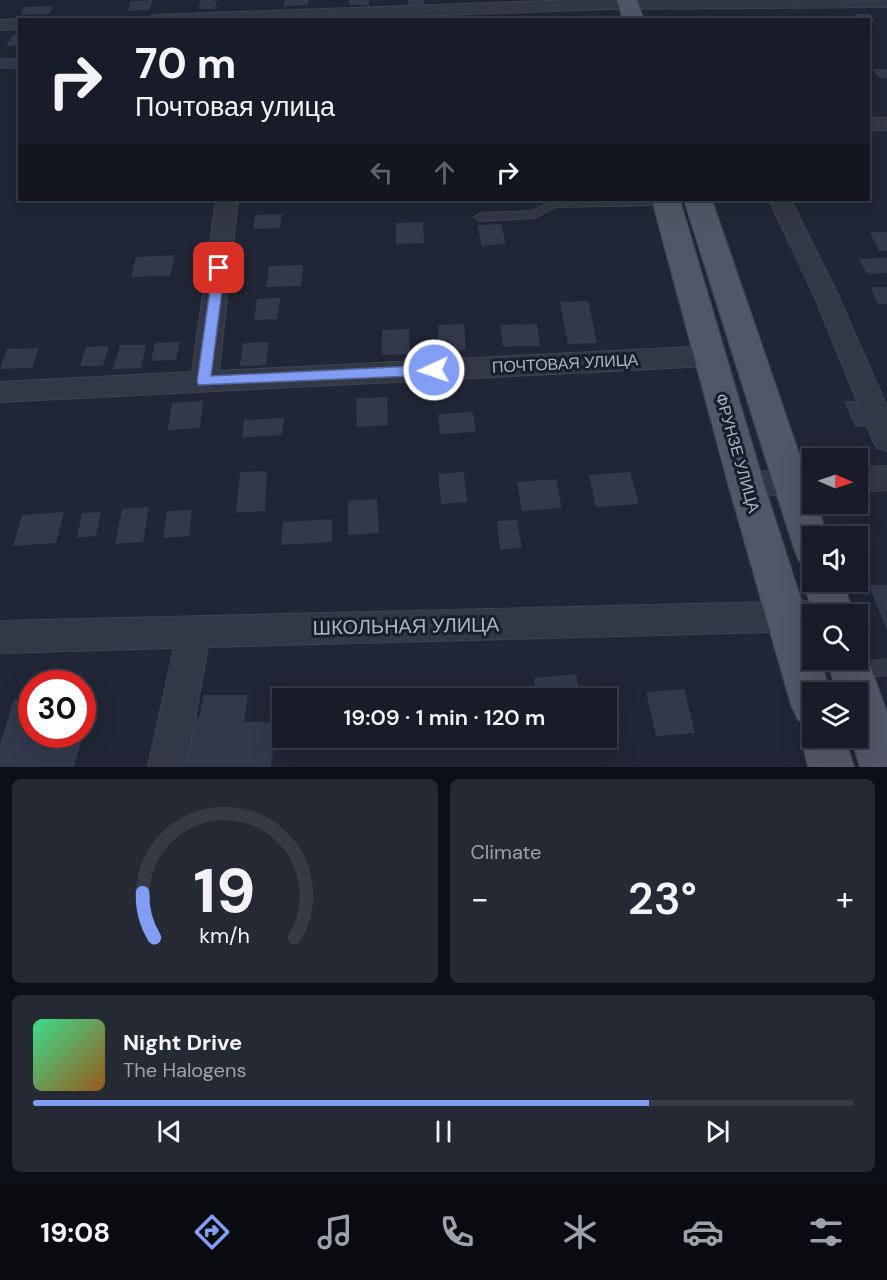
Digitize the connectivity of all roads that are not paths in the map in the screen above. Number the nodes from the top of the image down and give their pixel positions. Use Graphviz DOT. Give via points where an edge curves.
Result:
graph roads {
  1 [pos="887,3"];
  2 [pos="607,8"];
  3 [pos="630,8"];
  4 [pos="688,8"];
  5 [pos="229,18"];
  6 [pos="18,24"];
  7 [pos="0,25"];
  8 [pos="870,124"];
  9 [pos="887,124"];
  10 [pos="227,201"];
  11 [pos="646,201"];
  12 [pos="677,201"];
  13 [pos="677,201"];
  14 [pos="780,201"];
  15 [pos="480,217"];
  16 [pos="710,356"];
  17 [pos="204,382"];
  18 [pos="0,392"];
  19 [pos="887,440"];
  20 [pos="887,478"];
  21 [pos="868,479"];
  22 [pos="802,482"];
  23 [pos="746,484"];
  24 [pos="800,616"];
  25 [pos="195,631"];
  26 [pos="0,637"];
  27 [pos="863,670"];
  28 [pos="810,682"];
  29 [pos="826,748"];
  30 [pos="167,767"];
  31 [pos="831,767"];
  32 [pos="883,767"];
  1 -- 4 [label="street"];
  2 -- 3 [label="street"];
  2 -- 5 [label="street"];
  3 -- 4 [label="street"];
  6 -- 7 [label="street"];
  8 -- 9 [label="street"];
  10 -- 17 [label="street"];
  11 -- 15 [label="lane" via="554,204 534,214"];
  12 -- 16 [label="main road, ФРУНЗЕ УЛИЦА"];
  13 -- 22 [label="main road"];
  14 -- 19 [label="street" via="825,293"];
  16 -- 17 [label="street, ПОЧТОВАЯ УЛИЦА"];
  16 -- 23 [label="main road, ФРУНЗЕ УЛИЦА"];
  17 -- 18 [label="street, ПОЧТОВАЯ УЛИЦА"];
  20 -- 21 [label="street"];
  22 -- 23 [label="street"];
  23 -- 24 [label="main road, ФРУНЗЕ УЛИЦА"];
  24 -- 25 [label="street, ШКОЛЬНАЯ УЛИЦА"];
  24 -- 28 [label="main road, ФРУНЗЕ УЛИЦА"];
  25 -- 26 [label="street, ШКОЛЬНАЯ УЛИЦА"];
  25 -- 30 [label="street"];
  27 -- 32 [label="main road"];
  29 -- 31 [label="main road"];
}
